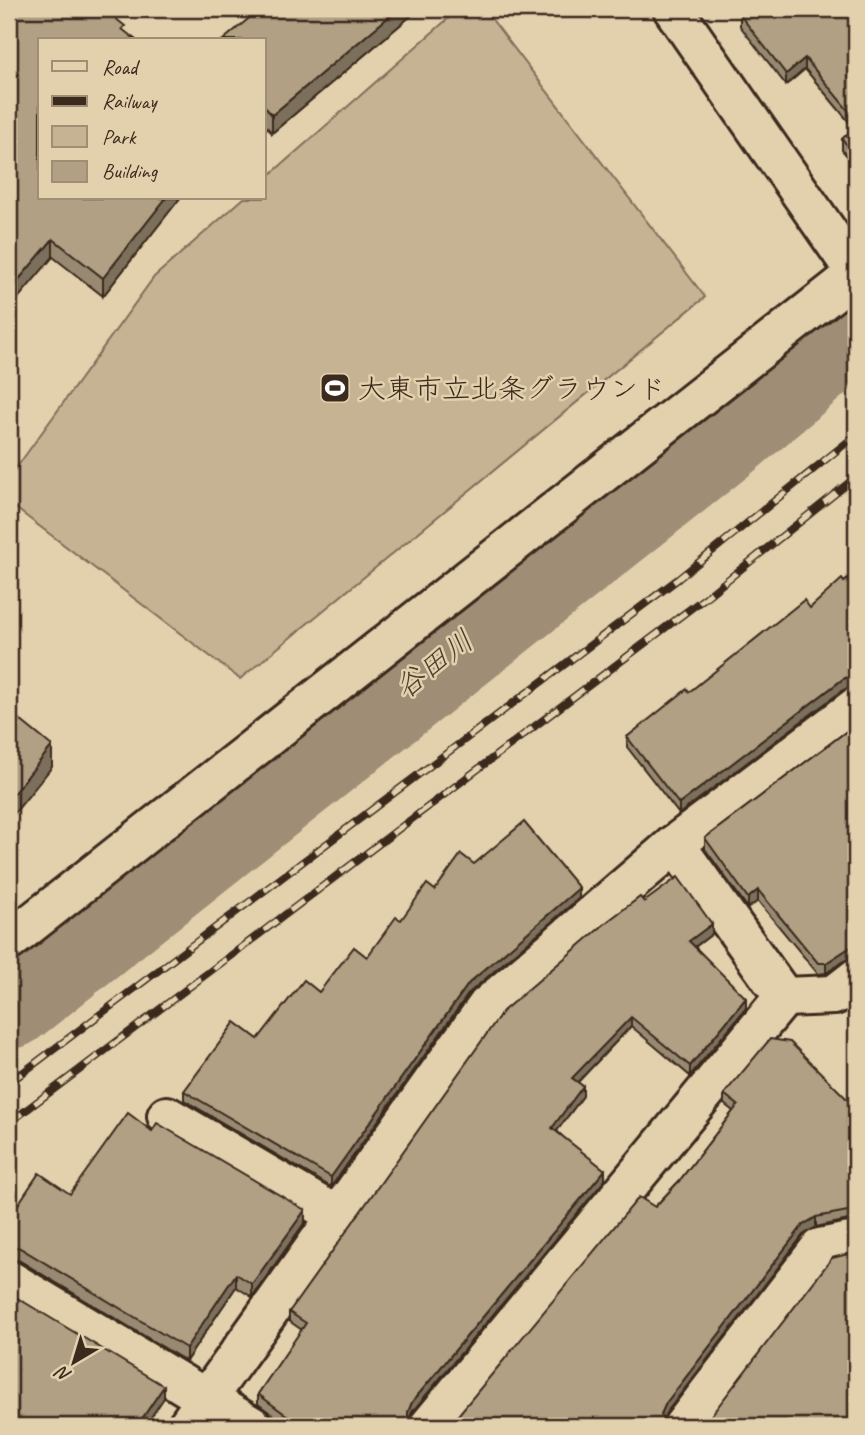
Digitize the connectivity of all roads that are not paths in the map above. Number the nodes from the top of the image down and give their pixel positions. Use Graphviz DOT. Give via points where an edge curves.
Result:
graph roads {
  1 [pos="675,9"];
  2 [pos="856,274"];
  3 [pos="856,706"];
  4 [pos="676,844"];
  5 [pos="9,941"];
  6 [pos="856,978"];
  7 [pos="784,997"];
  8 [pos="167,1115"];
  9 [pos="336,1215"];
  10 [pos="856,1241"];
  11 [pos="9,1280"];
  12 [pos="197,1411"];
  13 [pos="691,1424"];
  14 [pos="252,1426"];
  15 [pos="429,1426"];
  1 -- 2 [label="street"];
  2 -- 5 [label="street"];
  3 -- 4 [label="street"];
  4 -- 7 [label="street"];
  4 -- 9 [label="street" via="487,1006"];
  6 -- 7 [label="street" via="834,995"];
  7 -- 15 [label="street"];
  8 -- 9 [label="street"];
  9 -- 12 [label="street"];
  10 -- 13 [label="street" via="820,1248"];
  11 -- 12 [label="street"];
  12 -- 14 [label="street"];
}
